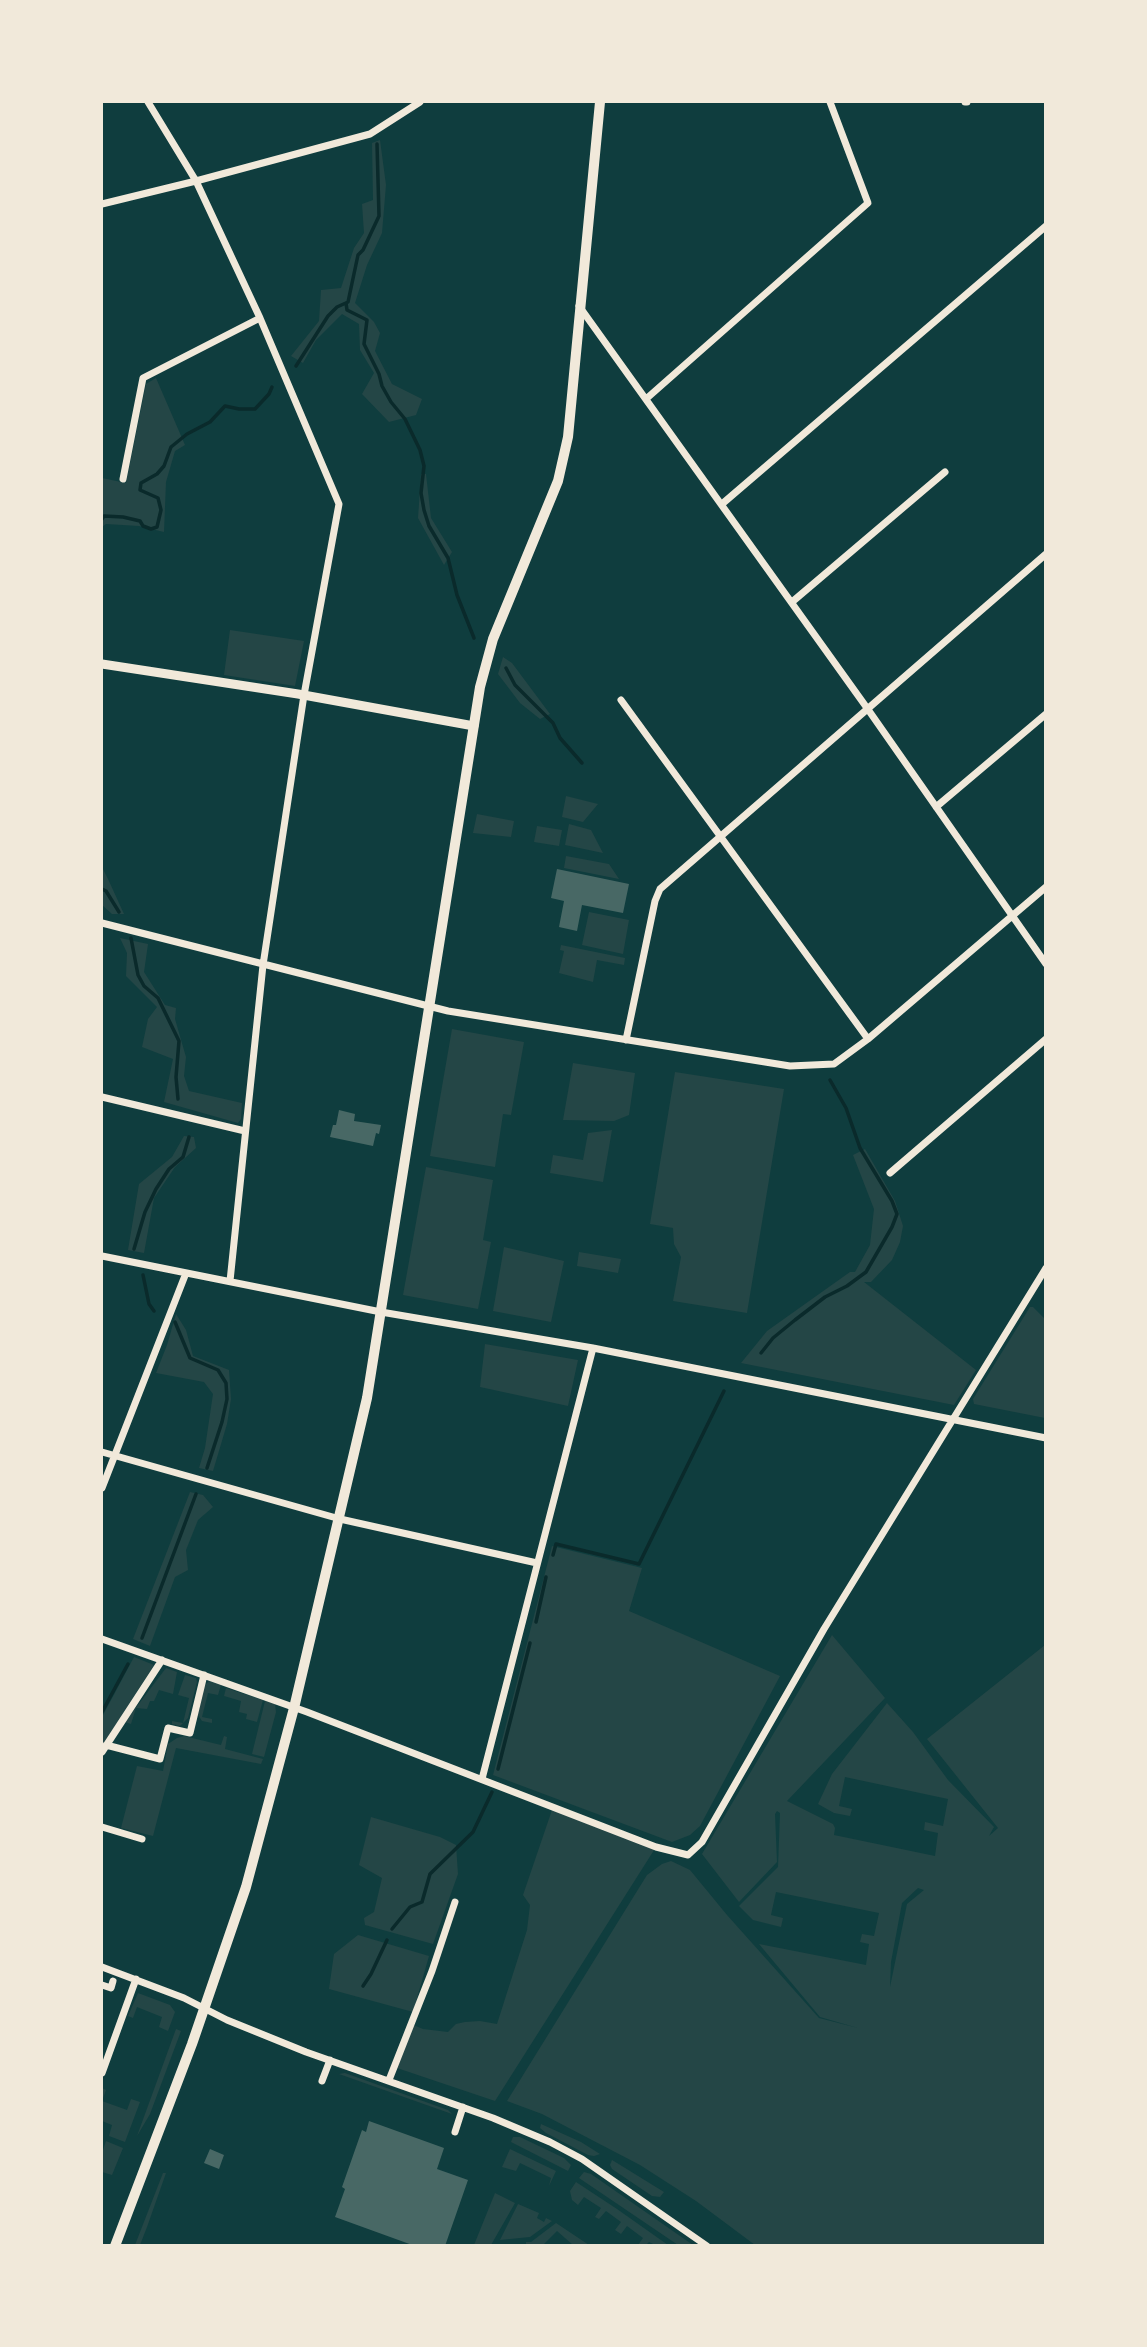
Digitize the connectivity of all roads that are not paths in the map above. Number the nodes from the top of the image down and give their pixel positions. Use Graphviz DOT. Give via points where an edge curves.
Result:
graph roads {
  1 [pos="148,102"];
  2 [pos="420,102"];
  3 [pos="600,102"];
  4 [pos="606,102"];
  5 [pos="830,102"];
  6 [pos="594,156"];
  7 [pos="196,181"];
  8 [pos="102,204"];
  9 [pos="1045,226"];
  10 [pos="579,306"];
  11 [pos="260,318"];
  12 [pos="646,399"];
  13 [pos="945,472"];
  14 [pos="123,479"];
  15 [pos="722,504"];
  16 [pos="1045,554"];
  17 [pos="792,602"];
  18 [pos="102,664"];
  19 [pos="304,695"];
  20 [pos="621,700"];
  21 [pos="867,708"];
  22 [pos="1045,714"];
  23 [pos="474,726"];
  24 [pos="936,807"];
  25 [pos="720,835"];
  26 [pos="1045,887"];
  27 [pos="1013,915"];
  28 [pos="102,923"];
  29 [pos="1045,964"];
  30 [pos="263,965"];
  31 [pos="430,1007"];
  32 [pos="867,1039"];
  33 [pos="1045,1039"];
  34 [pos="626,1040"];
  35 [pos="102,1097"];
  36 [pos="245,1131"];
  37 [pos="890,1172"];
  38 [pos="102,1256"];
  39 [pos="1045,1268"];
  40 [pos="186,1273"];
  41 [pos="230,1281"];
  42 [pos="381,1312"];
  43 [pos="593,1348"];
  44 [pos="953,1420"];
  45 [pos="1045,1438"];
  46 [pos="102,1452"];
  47 [pos="114,1456"];
  48 [pos="102,1488"];
  49 [pos="340,1519"];
  50 [pos="537,1563"];
  51 [pos="102,1639"];
  52 [pos="162,1660"];
  53 [pos="204,1675"];
  54 [pos="294,1708"];
  55 [pos="104,1749"];
  56 [pos="482,1779"];
  57 [pos="102,1827"];
  58 [pos="142,1839"];
  59 [pos="455,1902"];
  60 [pos="102,1967"];
  61 [pos="136,1979"];
  62 [pos="113,1982"];
  63 [pos="102,1985"];
  64 [pos="204,2009"];
  65 [pos="330,2060"];
  66 [pos="102,2073"];
  67 [pos="388,2080"];
  68 [pos="322,2081"];
  69 [pos="463,2107"];
  70 [pos="455,2132"];
  71 [pos="115,2245"];
  72 [pos="707,2245"];
  1 -- 7 [label="street"];
  2 -- 7 [label="street" via="370,134"];
  3 -- 6 [label="main road"];
  4 -- 6 [label="main road"];
  5 -- 12 [label="street" via="868,203"];
  6 -- 10 [label="main road"];
  7 -- 8 [label="street"];
  7 -- 11 [label="street"];
  9 -- 15 [label="street"];
  10 -- 12 [label="street"];
  10 -- 23 [label="main road" via="568,437 558,481 493,639"];
  11 -- 14 [label="street" via="143,378"];
  11 -- 19 [label="street" via="339,504"];
  12 -- 15 [label="street"];
  13 -- 17 [label="street"];
  15 -- 17 [label="street"];
  16 -- 21 [label="street"];
  17 -- 21 [label="street"];
  18 -- 19 [label="street"];
  19 -- 23 [label="street"];
  19 -- 30 [label="street"];
  20 -- 25 [label="street"];
  21 -- 24 [label="street"];
  21 -- 25 [label="street"];
  22 -- 24 [label="street"];
  23 -- 31 [label="main road"];
  24 -- 27 [label="street"];
  25 -- 32 [label="street"];
  25 -- 34 [label="street" via="660,889"];
  26 -- 27 [label="street"];
  27 -- 29 [label="street"];
  27 -- 32 [label="street"];
  28 -- 30 [label="street"];
  30 -- 31 [label="street"];
  30 -- 36 [label="street"];
  31 -- 34 [label="street"];
  31 -- 42 [label="main road"];
  32 -- 34 [label="street" via="834,1064 790,1066"];
  33 -- 37 [label="street"];
  35 -- 36 [label="street"];
  36 -- 41 [label="street"];
  38 -- 40 [label="street"];
  39 -- 44 [label="street"];
  40 -- 41 [label="street"];
  40 -- 47 [label="street"];
  41 -- 42 [label="street"];
  42 -- 43 [label="street"];
  42 -- 49 [label="main road"];
  43 -- 44 [label="street"];
  43 -- 50 [label="street"];
  44 -- 45 [label="street"];
  44 -- 56 [label="street" via="824,1629 702,1842 688,1855 656,1847"];
  46 -- 47 [label="street"];
  47 -- 48 [label="street"];
  47 -- 49 [label="street"];
  49 -- 50 [label="street"];
  49 -- 54 [label="main road"];
  50 -- 56 [label="street"];
  51 -- 52 [label="street"];
  52 -- 53 [label="street"];
  52 -- 55 [label="street"];
  53 -- 54 [label="street"];
  53 -- 55 [label="street" via="190,1733 168,1728 160,1759"];
  54 -- 56 [label="street"];
  54 -- 64 [label="main road" via="246,1887"];
  57 -- 58 [label="street"];
  59 -- 67 [label="street"];
  60 -- 61 [label="street"];
  61 -- 64 [label="street"];
  61 -- 66 [label="street"];
  62 -- 63 [label="street" via="111,1988"];
  64 -- 65 [label="street"];
  64 -- 71 [label="main road"];
  65 -- 67 [label="street"];
  65 -- 68 [label="street"];
  67 -- 69 [label="street"];
  69 -- 70 [label="street"];
  69 -- 72 [label="street" via="582,2159"];
}
